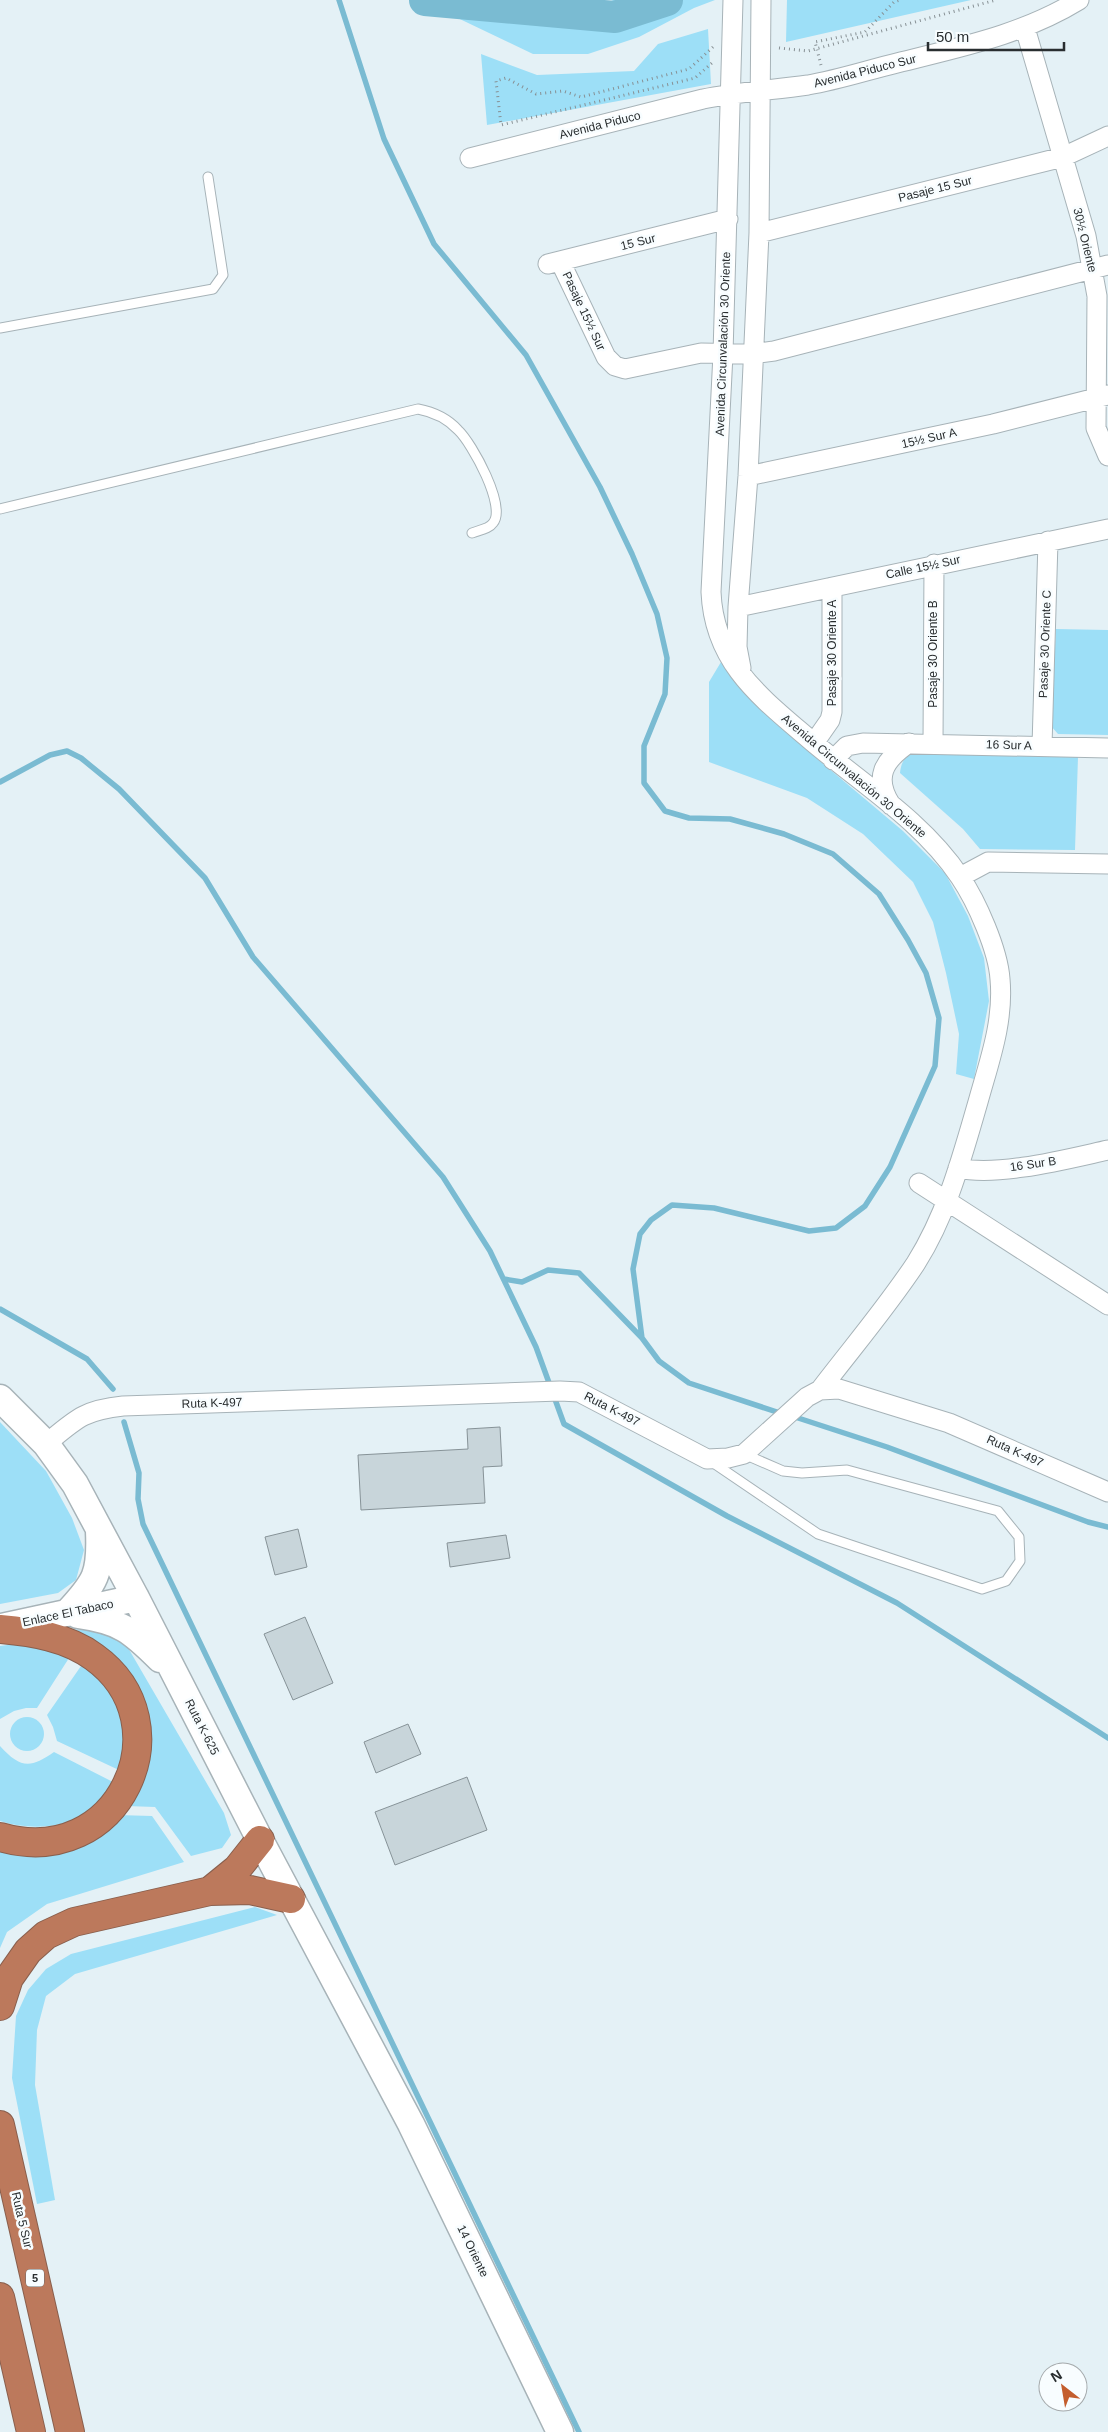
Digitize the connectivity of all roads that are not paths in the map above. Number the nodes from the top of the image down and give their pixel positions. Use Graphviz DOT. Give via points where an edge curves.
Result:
graph roads {
  1 [pos="733,0"];
  2 [pos="761,0"];
  3 [pos="1079,0"];
  4 [pos="1025,28"];
  5 [pos="760,90"];
  6 [pos="730,94"];
  7 [pos="1108,136"];
  8 [pos="1063,157"];
  9 [pos="470,158"];
  10 [pos="208,177"];
  11 [pos="728,220"];
  12 [pos="759,233"];
  13 [pos="554,263"];
  14 [pos="1101,267"];
  15 [pos="0,328"];
  16 [pos="723,354"];
  17 [pos="754,354"];
  18 [pos="1102,397"];
  19 [pos="1108,456"];
  20 [pos="748,476"];
  21 [pos="0,510"];
  22 [pos="1108,529"];
  23 [pos="472,532"];
  24 [pos="1048,541"];
  25 [pos="934,564"];
  26 [pos="832,587"];
  27 [pos="738,607"];
  28 [pos="744,681"];
  29 [pos="814,743"];
  30 [pos="909,743"];
  31 [pos="933,743"];
  32 [pos="1042,746"];
  33 [pos="1108,748"];
  34 [pos="834,760"];
  35 [pos="892,807"];
  36 [pos="1108,864"];
  37 [pos="960,877"];
  38 [pos="1108,1150"];
  39 [pos="958,1168"];
  40 [pos="919,1183"];
  41 [pos="946,1200"];
  42 [pos="1105,1298"];
  43 [pos="814,1393"];
  44 [pos="0,1398"];
  45 [pos="46,1444"];
  46 [pos="749,1450"];
  47 [pos="707,1459"];
  48 [pos="1108,1492"];
  49 [pos="98,1528"];
  50 [pos="136,1598"];
  51 [pos="68,1613"];
  52 [pos="0,1628"];
  53 [pos="174,1673"];
  54 [pos="0,1837"];
  55 [pos="260,1840"];
  56 [pos="210,1891"];
  57 [pos="291,1899"];
  58 [pos="0,2006"];
  59 [pos="383,2070"];
  60 [pos="0,2125"];
  61 [pos="0,2298"];
  62 [pos="31,2432"];
  63 [pos="70,2432"];
  64 [pos="560,2432"];
  1 -- 6 [label="street, Avenida Circunvalación 30 Oriente"];
  2 -- 5 [label="street"];
  3 -- 4 [label="street, Avenida Piduco Sur"];
  4 -- 5 [label="street, Avenida Piduco Sur" via="809,85"];
  4 -- 8 [label="street, 30½ Oriente"];
  5 -- 6 [label="street, Avenida Piduco Sur"];
  5 -- 12 [label="street"];
  6 -- 9 [label="street, Avenida Piduco"];
  6 -- 11 [label="street, Avenida Circunvalación 30 Oriente"];
  7 -- 8 [label="street, Pasaje 15 Sur"];
  8 -- 12 [label="street, Pasaje 15 Sur"];
  8 -- 14 [label="street, 30½ Oriente" via="1086,236"];
  10 -- 15 [label="lane" via="223,275 212,289"];
  11 -- 13 [label="street, 15 Sur"];
  11 -- 16 [label="street, Avenida Circunvalación 30 Oriente"];
  12 -- 17 [label="street"];
  13 -- 16 [label="street, Pasaje 15½ Sur" via="614,366 625,369 701,353"];
  14 -- 17 [label="street" via="782,350"];
  14 -- 18 [label="street, 30½ Oriente" via="1098,312"];
  16 -- 17 [label="street, Pasaje 15½ Sur"];
  16 -- 28 [label="street, Avenida Circunvalación 30 Oriente" via="712,614 719,637"];
  17 -- 20 [label="street"];
  18 -- 19 [label="street, 30½ Oriente" via="1096,428"];
  18 -- 20 [label="street, 15½ Sur A"];
  20 -- 27 [label="street"];
  21 -- 23 [label="lane" via="418,409 433,412 446,420 464,436 475,453 497,504 498,514 489,526"];
  22 -- 24 [label="street, Calle 15½ Sur"];
  24 -- 25 [label="street, Calle 15½ Sur"];
  24 -- 32 [label="street, Pasaje 30 Oriente C"];
  25 -- 26 [label="street, Calle 15½ Sur"];
  25 -- 31 [label="street, Pasaje 30 Oriente B"];
  26 -- 27 [label="street, Calle 15½ Sur"];
  26 -- 29 [label="street, Pasaje 30 Oriente A" via="832,712"];
  27 -- 28 [label="street" via="737,647"];
  28 -- 29 [label="street, Avenida Circunvalación 30 Oriente"];
  29 -- 34 [label="street, Avenida Circunvalación 30 Oriente"];
  30 -- 31 [label="street, 16 Sur A"];
  30 -- 34 [label="street, 16 Sur A" via="852,744 843,748"];
  30 -- 35 [label="street" via="888,760 882,775 882,788"];
  31 -- 32 [label="street, 16 Sur A"];
  32 -- 33 [label="street, 16 Sur A"];
  34 -- 35 [label="street, Avenida Circunvalación 30 Oriente"];
  35 -- 37 [label="street, Avenida Circunvalación 30 Oriente" via="927,836"];
  36 -- 37 [label="street" via="988,862"];
  37 -- 39 [label="street, Avenida Circunvalación 30 Oriente" via="991,944 1000,978 1001,1009 997,1036"];
  38 -- 39 [label="street, 16 Sur B" via="1058,1161 979,1171"];
  39 -- 41 [label="street, Avenida Circunvalación 30 Oriente"];
  40 -- 41 [label="street"];
  41 -- 42 [label="street"];
  41 -- 43 [label="street, Avenida Circunvalación 30 Oriente" via="916,1262"];
  43 -- 46 [label="street"];
  43 -- 48 [label="street, Ruta K-497" via="839,1389 949,1423"];
  44 -- 45 [label="main road, Ruta K-625"];
  45 -- 47 [label="street, Ruta K-497" via="79,1417 98,1409 115,1407 560,1391 578,1392"];
  45 -- 49 [label="main road, Ruta K-625" via="75,1484"];
  46 -- 47 [label="street" via="728,1458"];
  46 -- 47 [label="lane" via="783,1470 802,1473 848,1470 998,1511 1019,1537 1020,1561 1006,1581 982,1590 818,1534"];
  49 -- 50 [label="main road, Ruta K-625"];
  49 -- 51 [label="main road" via="100,1555 97,1573 88,1590"];
  50 -- 51 [label="main road, Enlace El Tabaco"];
  50 -- 53 [label="main road, Ruta K-625"];
  51 -- 52 [label="main road, Enlace El Tabaco"];
  51 -- 53 [label="main road" via="101,1618 123,1626"];
  52 -- 54 [label="highway" via="68,1642 103,1664 128,1697 136,1728 134,1763 123,1792 94,1825 57,1842 27,1843"];
  53 -- 55 [label="main road, Ruta K-625"];
  55 -- 56 [label="highway" via="237,1869"];
  55 -- 57 [label="main road, Ruta K-625"];
  56 -- 57 [label="highway" via="250,1890"];
  56 -- 58 [label="highway" via="74,1922 53,1931 28,1951 18,1964 9,1978"];
  57 -- 59 [label="main road, Ruta K-625"];
  59 -- 64 [label="main road, 14 Oriente"];
  60 -- 63 [label="highway, Ruta 5 Sur / 5"];
  61 -- 62 [label="highway"];
}
